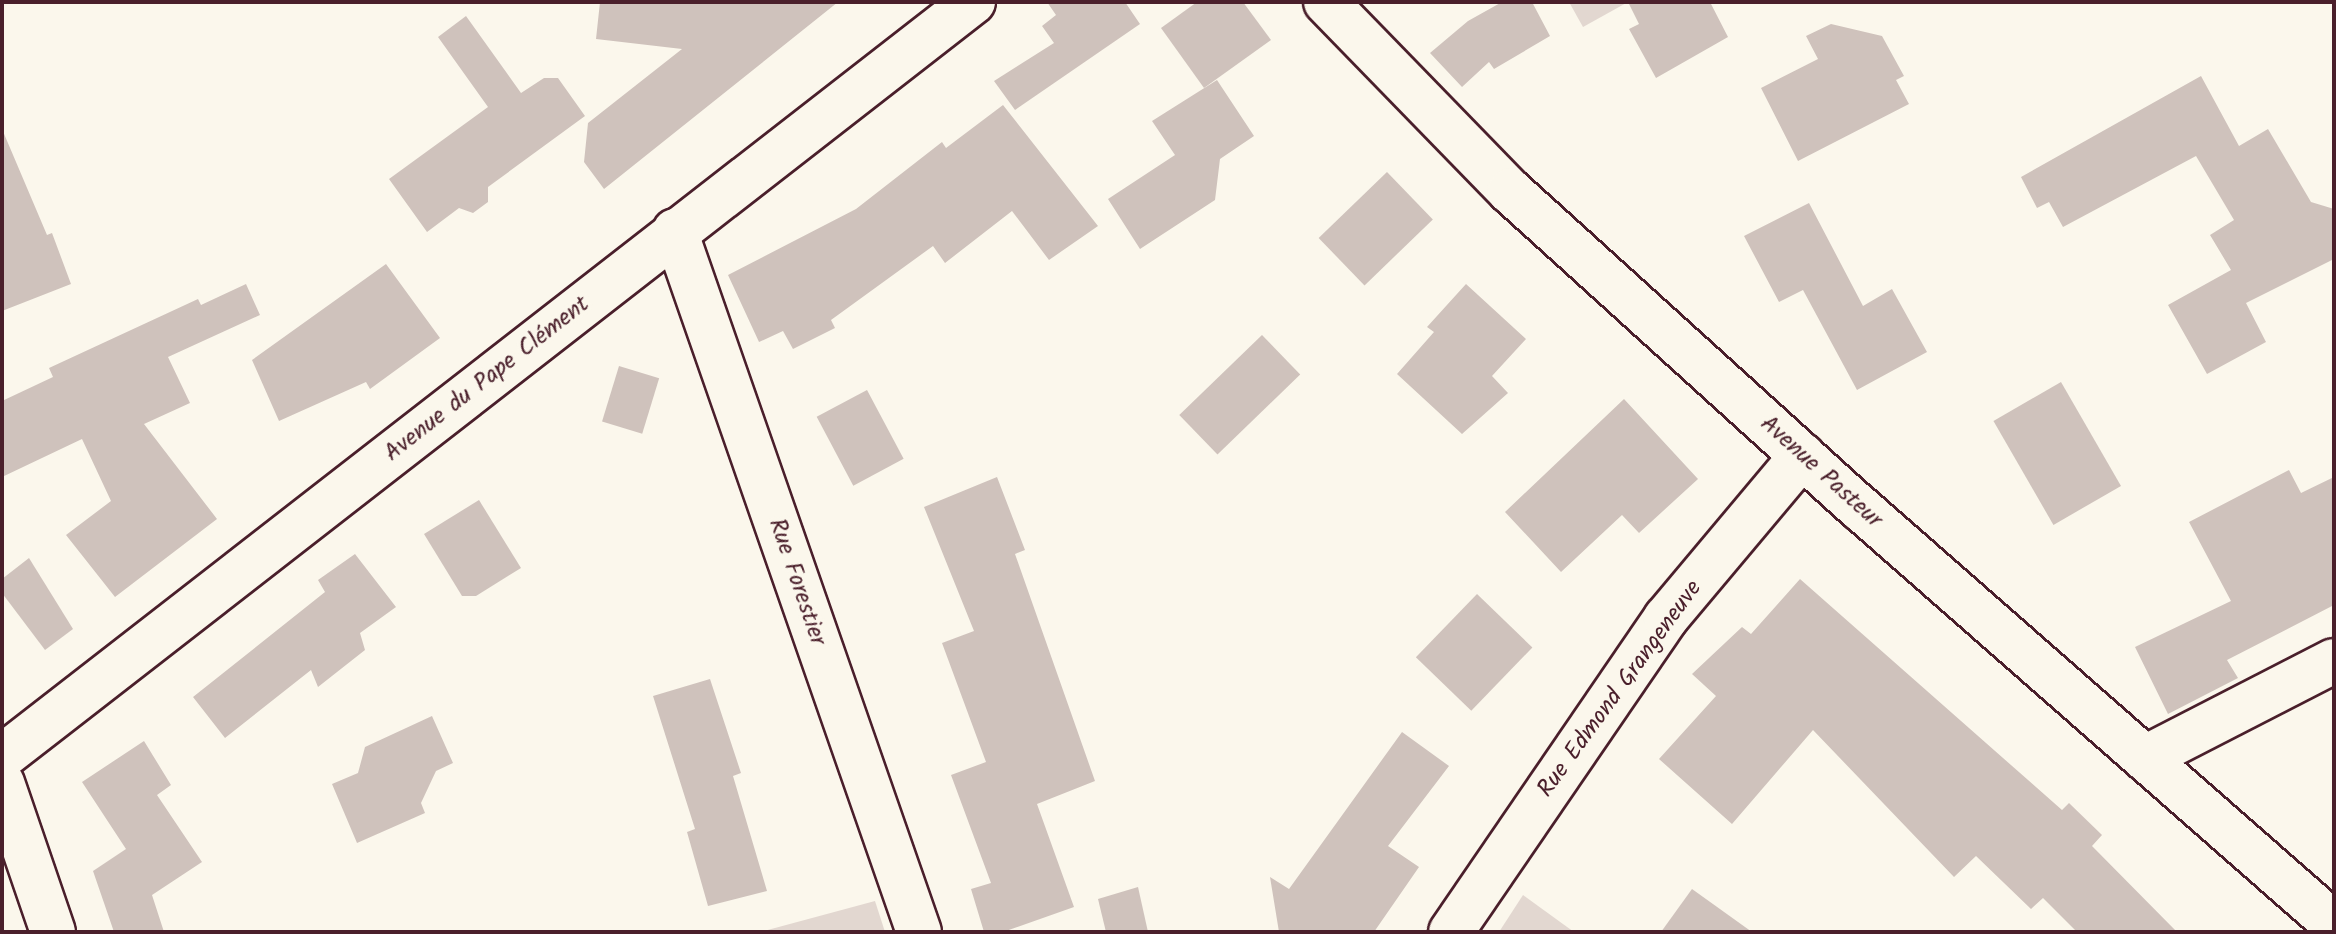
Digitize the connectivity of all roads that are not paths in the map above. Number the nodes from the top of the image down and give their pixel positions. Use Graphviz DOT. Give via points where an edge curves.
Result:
graph roads {
  1 [pos="973,2"];
  2 [pos="1326,2"];
  3 [pos="675,231"];
  4 [pos="1802,456"];
  5 [pos="2334,661"];
  6 [pos="2,757"];
  7 [pos="2145,758"];
  8 [pos="2,783"];
  9 [pos="2334,924"];
  10 [pos="53,932"];
  11 [pos="919,932"];
  12 [pos="1451,932"];
  1 -- 3 [label="street, Avenue du Pape Clément"];
  2 -- 4 [label="street, Avenue Pasteur" via="1510,191"];
  3 -- 6 [label="street, Avenue du Pape Clément"];
  3 -- 11 [label="street, Rue Forestier"];
  4 -- 7 [label="street, Avenue Pasteur"];
  4 -- 12 [label="street, Rue Edmond Grangeneuve" via="1666,618"];
  5 -- 7 [label="street"];
  7 -- 9 [label="street, Avenue Pasteur"];
  8 -- 10 [label="street"];
}
